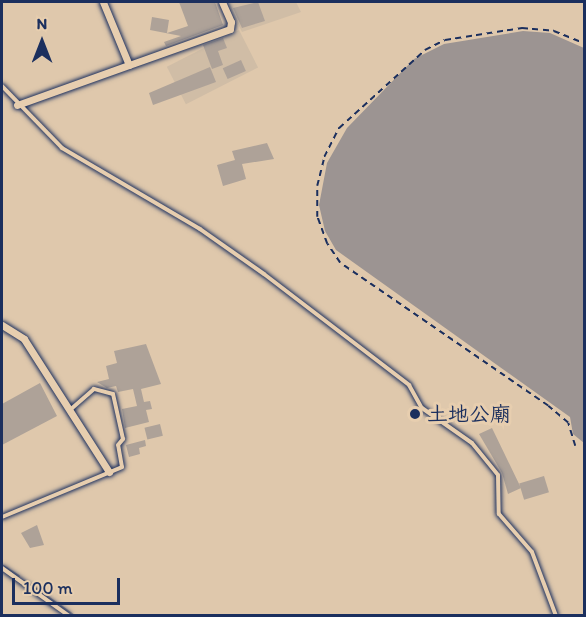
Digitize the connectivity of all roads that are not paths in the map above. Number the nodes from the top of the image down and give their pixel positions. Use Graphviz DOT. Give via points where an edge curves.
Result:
graph roads {
  1 [pos="103,2"];
  2 [pos="222,2"];
  3 [pos="129,65"];
  4 [pos="2,86"];
  5 [pos="17,105"];
  6 [pos="2,325"];
  7 [pos="71,409"];
  8 [pos="110,472"];
  9 [pos="2,517"];
  10 [pos="2,568"];
  11 [pos="69,615"];
  12 [pos="556,615"];
  1 -- 3 [label="street"];
  2 -- 3 [label="street" via="230,29"];
  3 -- 5 [label="street"];
  4 -- 5 [label="lane"];
  5 -- 12 [label="lane" via="79,159 200,229 306,304 409,385 422,408 472,444 498,475 499,514 532,552"];
  6 -- 7 [label="street" via="24,339"];
  7 -- 8 [label="street"];
  7 -- 8 [label="lane" via="94,389 112,394 123,439 118,445 122,467"];
  8 -- 9 [label="lane"];
  10 -- 11 [label="lane"];
}
